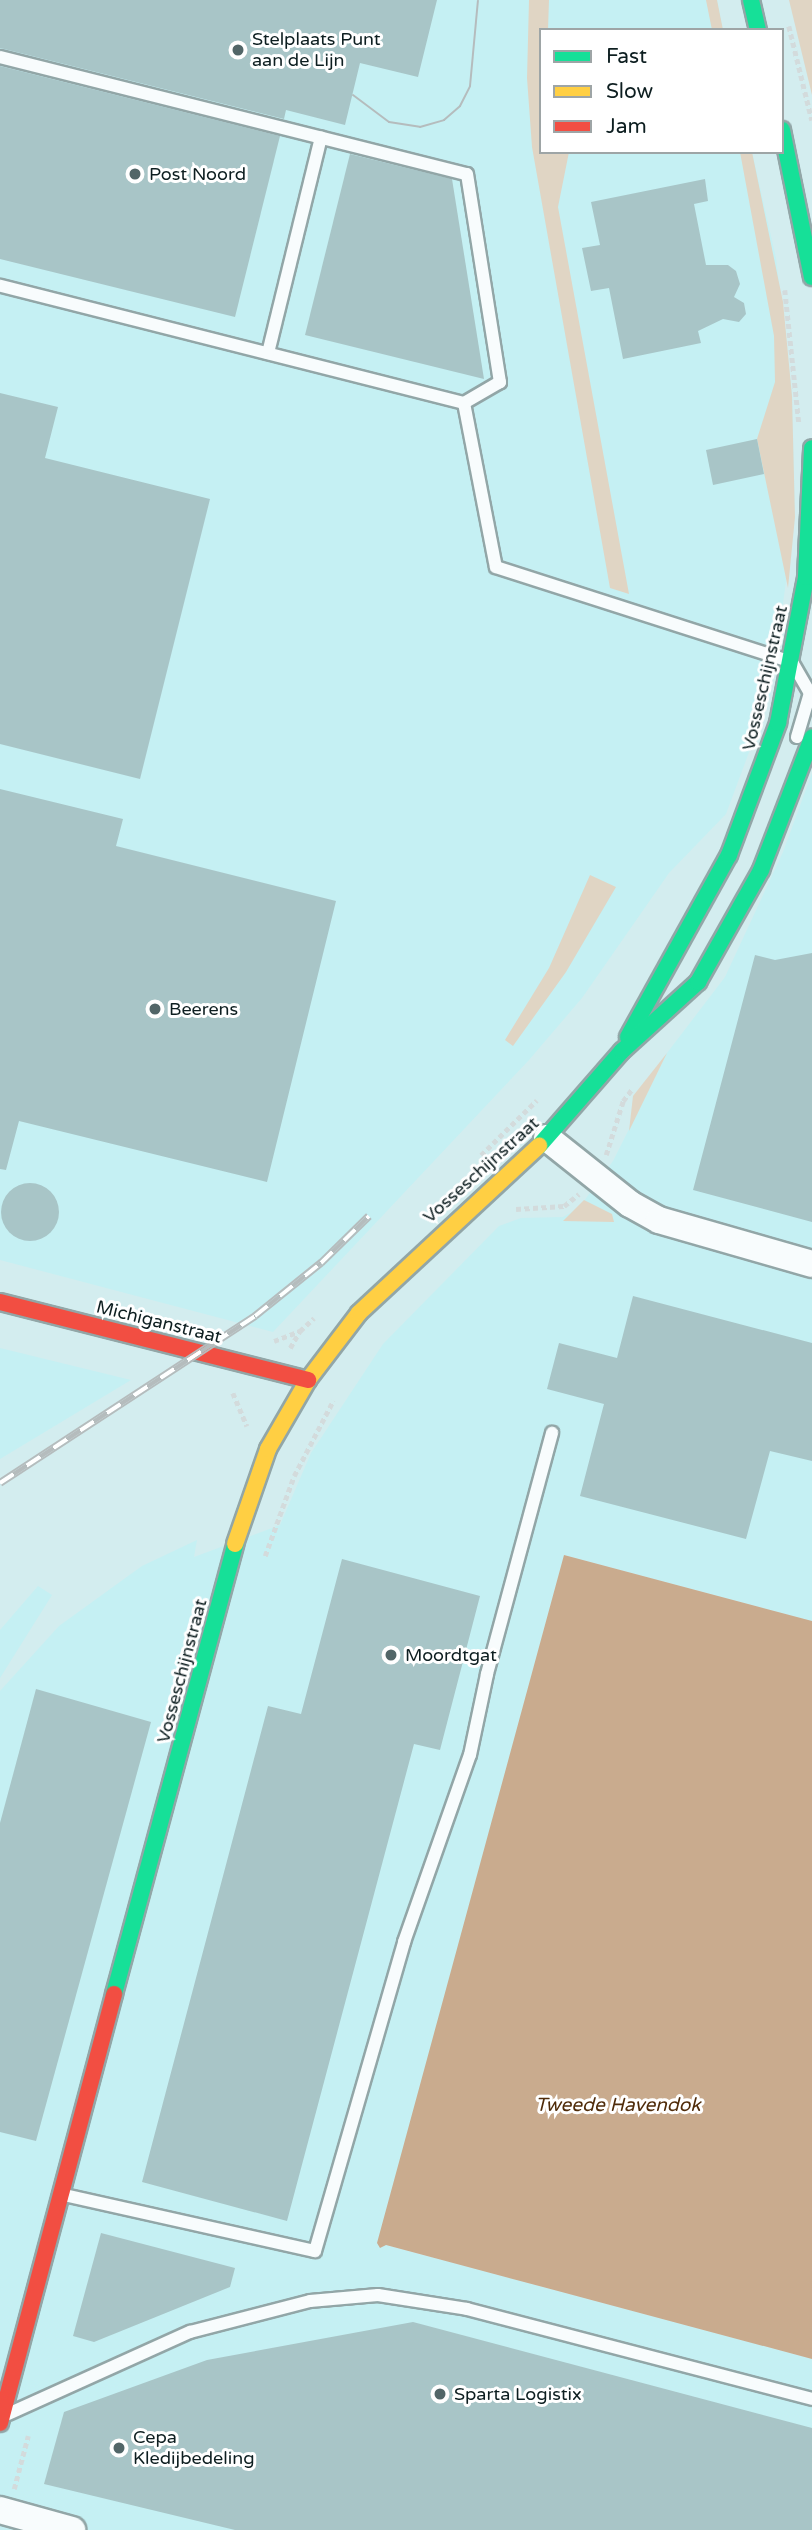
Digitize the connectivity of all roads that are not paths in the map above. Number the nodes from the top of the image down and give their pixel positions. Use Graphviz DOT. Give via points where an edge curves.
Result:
graph roads {
  1 [pos="751,0"];
  2 [pos="758,28"];
  3 [pos="0,57"];
  4 [pos="321,137"];
  5 [pos="784,140"];
  6 [pos="812,277"];
  7 [pos="0,286"];
  8 [pos="268,353"];
  9 [pos="464,402"];
  10 [pos="812,448"];
  11 [pos="797,659"];
  12 [pos="812,738"];
  13 [pos="783,820"];
  14 [pos="622,1051"];
  15 [pos="547,1138"];
  16 [pos="812,1264"];
  17 [pos="0,1302"];
  18 [pos="308,1380"];
  19 [pos="552,1433"];
  20 [pos="61,2194"];
  21 [pos="812,2399"];
  22 [pos="1,2420"];
  23 [pos="4,2511"];
  24 [pos="72,2530"];
  1 -- 2 [label="street"];
  3 -- 4 [label="lane"];
  4 -- 8 [label="lane"];
  4 -- 9 [label="lane" via="467,174 500,382"];
  5 -- 6 [label="street"];
  7 -- 8 [label="lane"];
  8 -- 9 [label="lane"];
  9 -- 11 [label="lane" via="496,568"];
  10 -- 11 [label="street, Vosseschijnstraat" via="809,552"];
  11 -- 13 [label="lane" via="810,692 783,786"];
  11 -- 14 [label="street, Vosseschijnstraat" via="774,736 729,855"];
  12 -- 13 [label="street, Vosseschijnstraat"];
  13 -- 14 [label="street, Vosseschijnstraat" via="743,906 698,982"];
  14 -- 15 [label="street, Vosseschijnstraat"];
  15 -- 16 [label="street" via="659,1220"];
  15 -- 18 [label="street, Vosseschijnstraat" via="393,1277 336,1339"];
  17 -- 18 [label="street, Michiganstraat"];
  18 -- 20 [label="street, Vosseschijnstraat" via="268,1449 238,1531"];
  19 -- 20 [label="lane" via="487,1674 470,1755 404,1942 315,2251"];
  20 -- 22 [label="street, Vosseschijnstraat"];
  21 -- 22 [label="lane" via="467,2309 378,2295 310,2301 190,2332"];
  23 -- 24 [label="street"];
}
